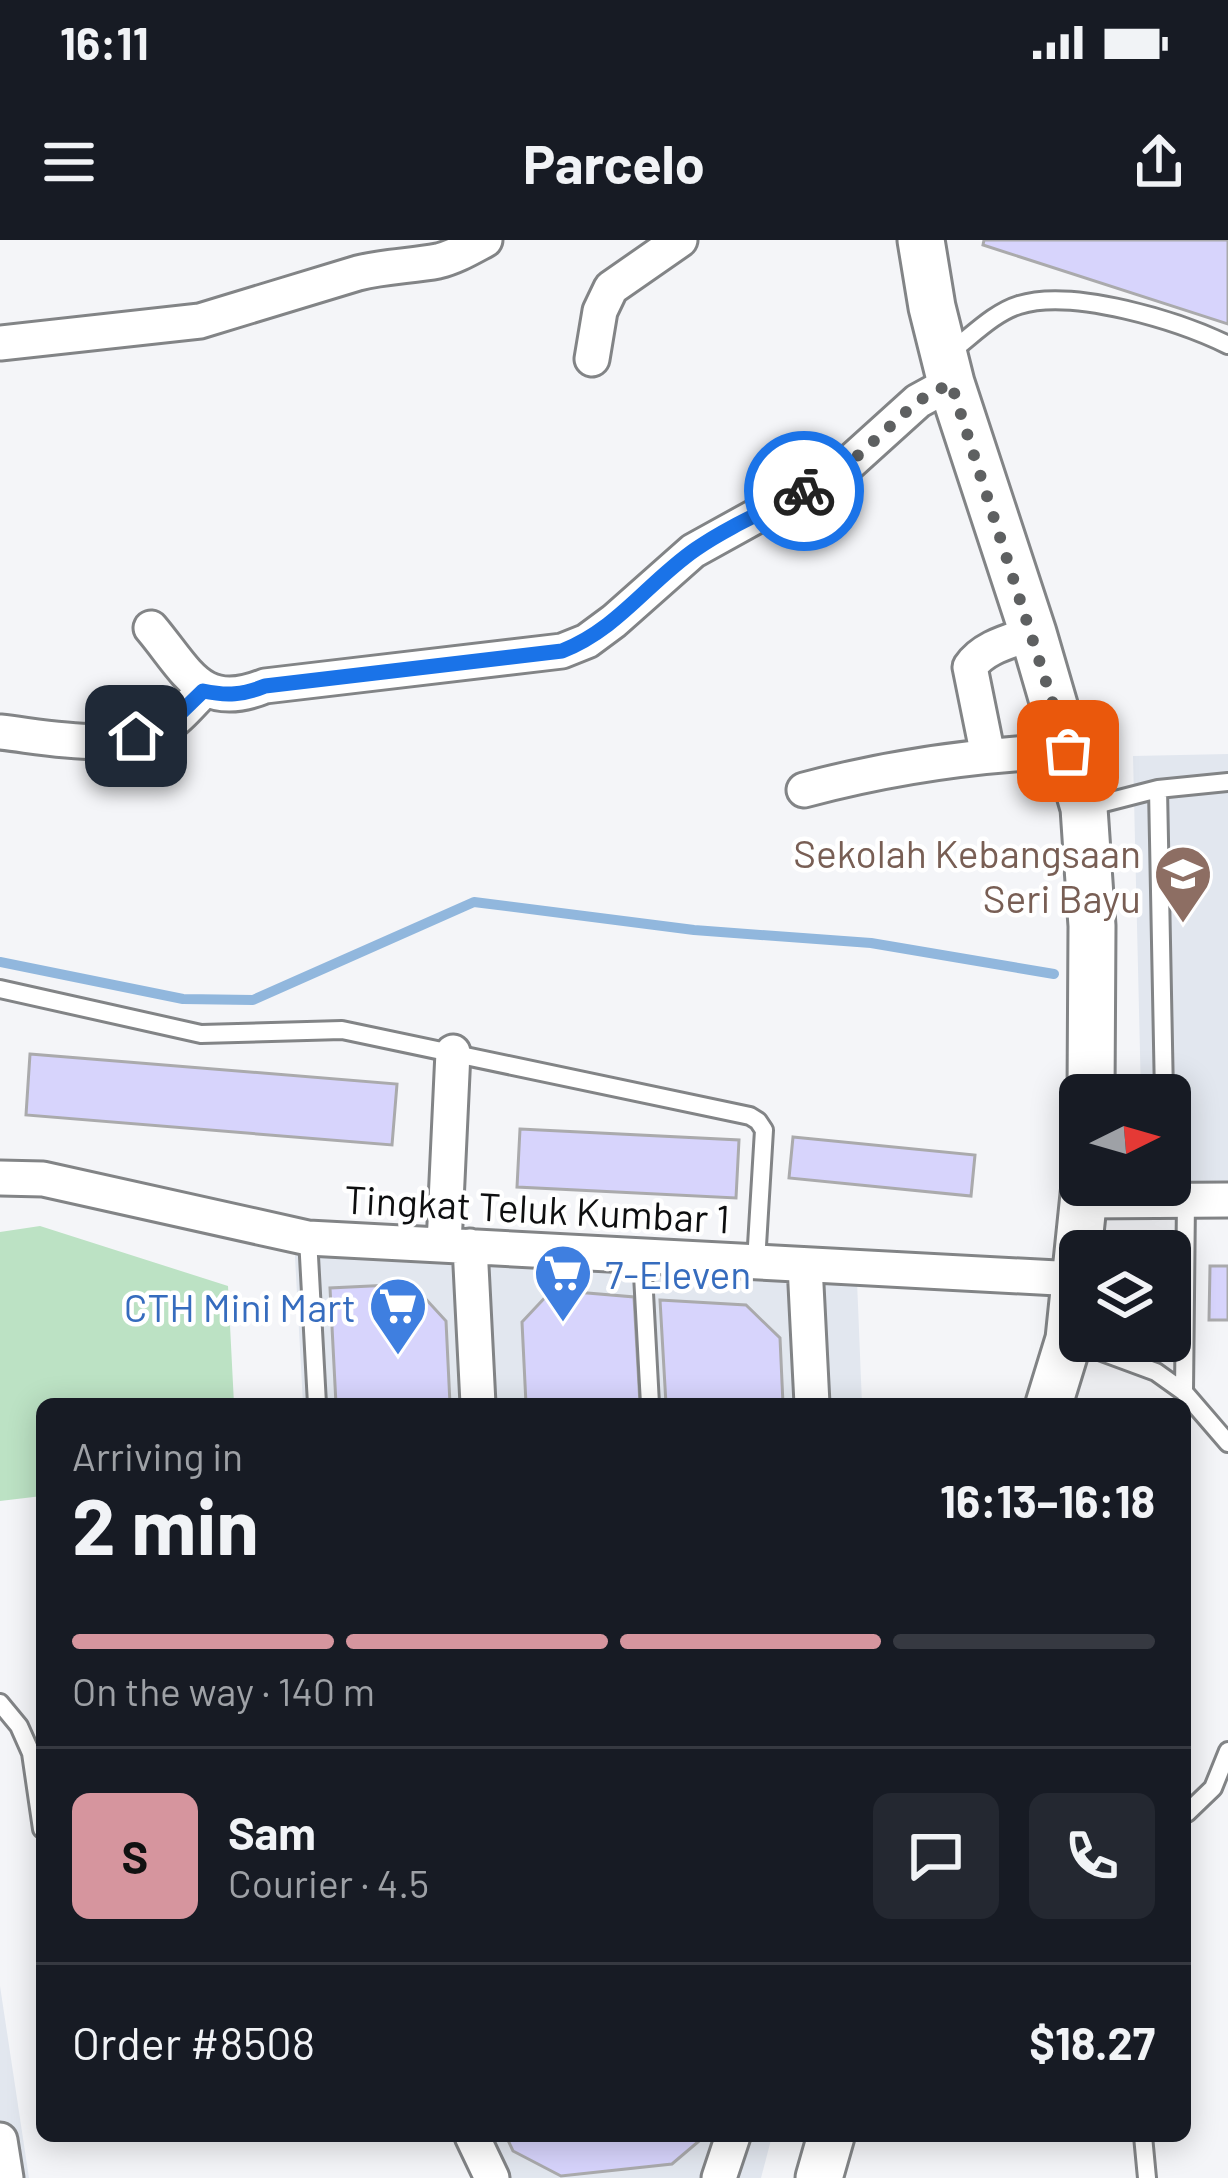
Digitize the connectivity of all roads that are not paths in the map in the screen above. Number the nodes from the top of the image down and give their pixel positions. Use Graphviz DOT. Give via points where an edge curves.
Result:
graph roads {
  1 [pos="484,240"];
  2 [pos="680,240"];
  3 [pos="921,240"];
  4 [pos="0,343"];
  5 [pos="1228,345"];
  6 [pos="592,359"];
  7 [pos="948,370"];
  8 [pos="151,628"];
  9 [pos="1033,633"];
  10 [pos="203,691"];
  11 [pos="0,732"];
  12 [pos="1068,751"];
  13 [pos="988,756"];
  14 [pos="1228,782"];
  15 [pos="1158,789"];
  16 [pos="804,790"];
  17 [pos="1084,808"];
  18 [pos="0,989"];
  19 [pos="453,1052"];
  20 [pos="1090,1074"];
  21 [pos="1164,1074"];
  22 [pos="0,1178"];
  23 [pos="1191,1200"];
  24 [pos="1228,1200"];
  25 [pos="1186,1206"];
  26 [pos="308,1238"];
  27 [pos="457,1246"];
  28 [pos="642,1256"];
  29 [pos="756,1262"];
  30 [pos="806,1265"];
  31 [pos="1059,1278"];
  32 [pos="1062,1362"];
  33 [pos="1130,1362"];
  34 [pos="1184,1392"];
  35 [pos="316,1398"];
  36 [pos="477,1398"];
  37 [pos="650,1398"];
  38 [pos="812,1398"];
  39 [pos="1051,1398"];
  40 [pos="1189,1398"];
  41 [pos="1191,1400"];
  42 [pos="1228,1443"];
  43 [pos="0,1703"];
  44 [pos="1228,1751"];
  45 [pos="36,1788"];
  46 [pos="1191,1809"];
  47 [pos="0,2140"];
  48 [pos="475,2142"];
  49 [pos="731,2142"];
  50 [pos="828,2142"];
  51 [pos="1144,2142"];
  52 [pos="6,2178"];
  53 [pos="491,2178"];
  54 [pos="718,2178"];
  55 [pos="819,2178"];
  56 [pos="1148,2178"];
  1 -- 4 [label="street" via="439,260 384,266 200,320"];
  2 -- 6 [label="street" via="611,288"];
  3 -- 7 [label="street"];
  5 -- 7 [label="lane" via="1133,310 1022,304 1003,312"];
  7 -- 9 [label="street"];
  7 -- 10 [label="street" via="845,467 693,551 587,641 562,651 244,694"];
  8 -- 10 [label="street"];
  9 -- 12 [label="street"];
  9 -- 13 [label="street" via="984,652 970,667"];
  10 -- 11 [label="street" via="169,724 121,741"];
  12 -- 13 [label="street"];
  12 -- 17 [label="street"];
  13 -- 16 [label="street"];
  14 -- 15 [label="lane"];
  15 -- 17 [label="lane"];
  15 -- 21 [label="lane"];
  17 -- 20 [label="street"];
  18 -- 19 [label="lane" via="201,1034 342,1030"];
  19 -- 27 [label="street"];
  19 -- 29 [label="lane" via="758,1121 764,1130"];
  22 -- 26 [label="street, Tingkat Teluk Kumbar 1" via="43,1179"];
  23 -- 24 [label="street"];
  25 -- 34 [label="lane"];
  26 -- 27 [label="street, Tingkat Teluk Kumbar 1"];
  26 -- 35 [label="lane"];
  27 -- 28 [label="street, Tingkat Teluk Kumbar 1"];
  27 -- 36 [label="street"];
  28 -- 29 [label="street, Tingkat Teluk Kumbar 1"];
  28 -- 37 [label="lane"];
  29 -- 30 [label="street, Tingkat Teluk Kumbar 1"];
  30 -- 31 [label="street, Tingkat Teluk Kumbar 1"];
  30 -- 38 [label="street"];
  32 -- 39 [label="street"];
  33 -- 34 [label="lane"];
  34 -- 40 [label="lane"];
  41 -- 42 [label="lane"];
  43 -- 45 [label="lane" via="31,1753"];
  44 -- 46 [label="lane" via="1213,1788"];
  47 -- 52 [label="street"];
  48 -- 53 [label="street"];
  49 -- 54 [label="street"];
  50 -- 55 [label="street"];
  51 -- 56 [label="lane"];
}
